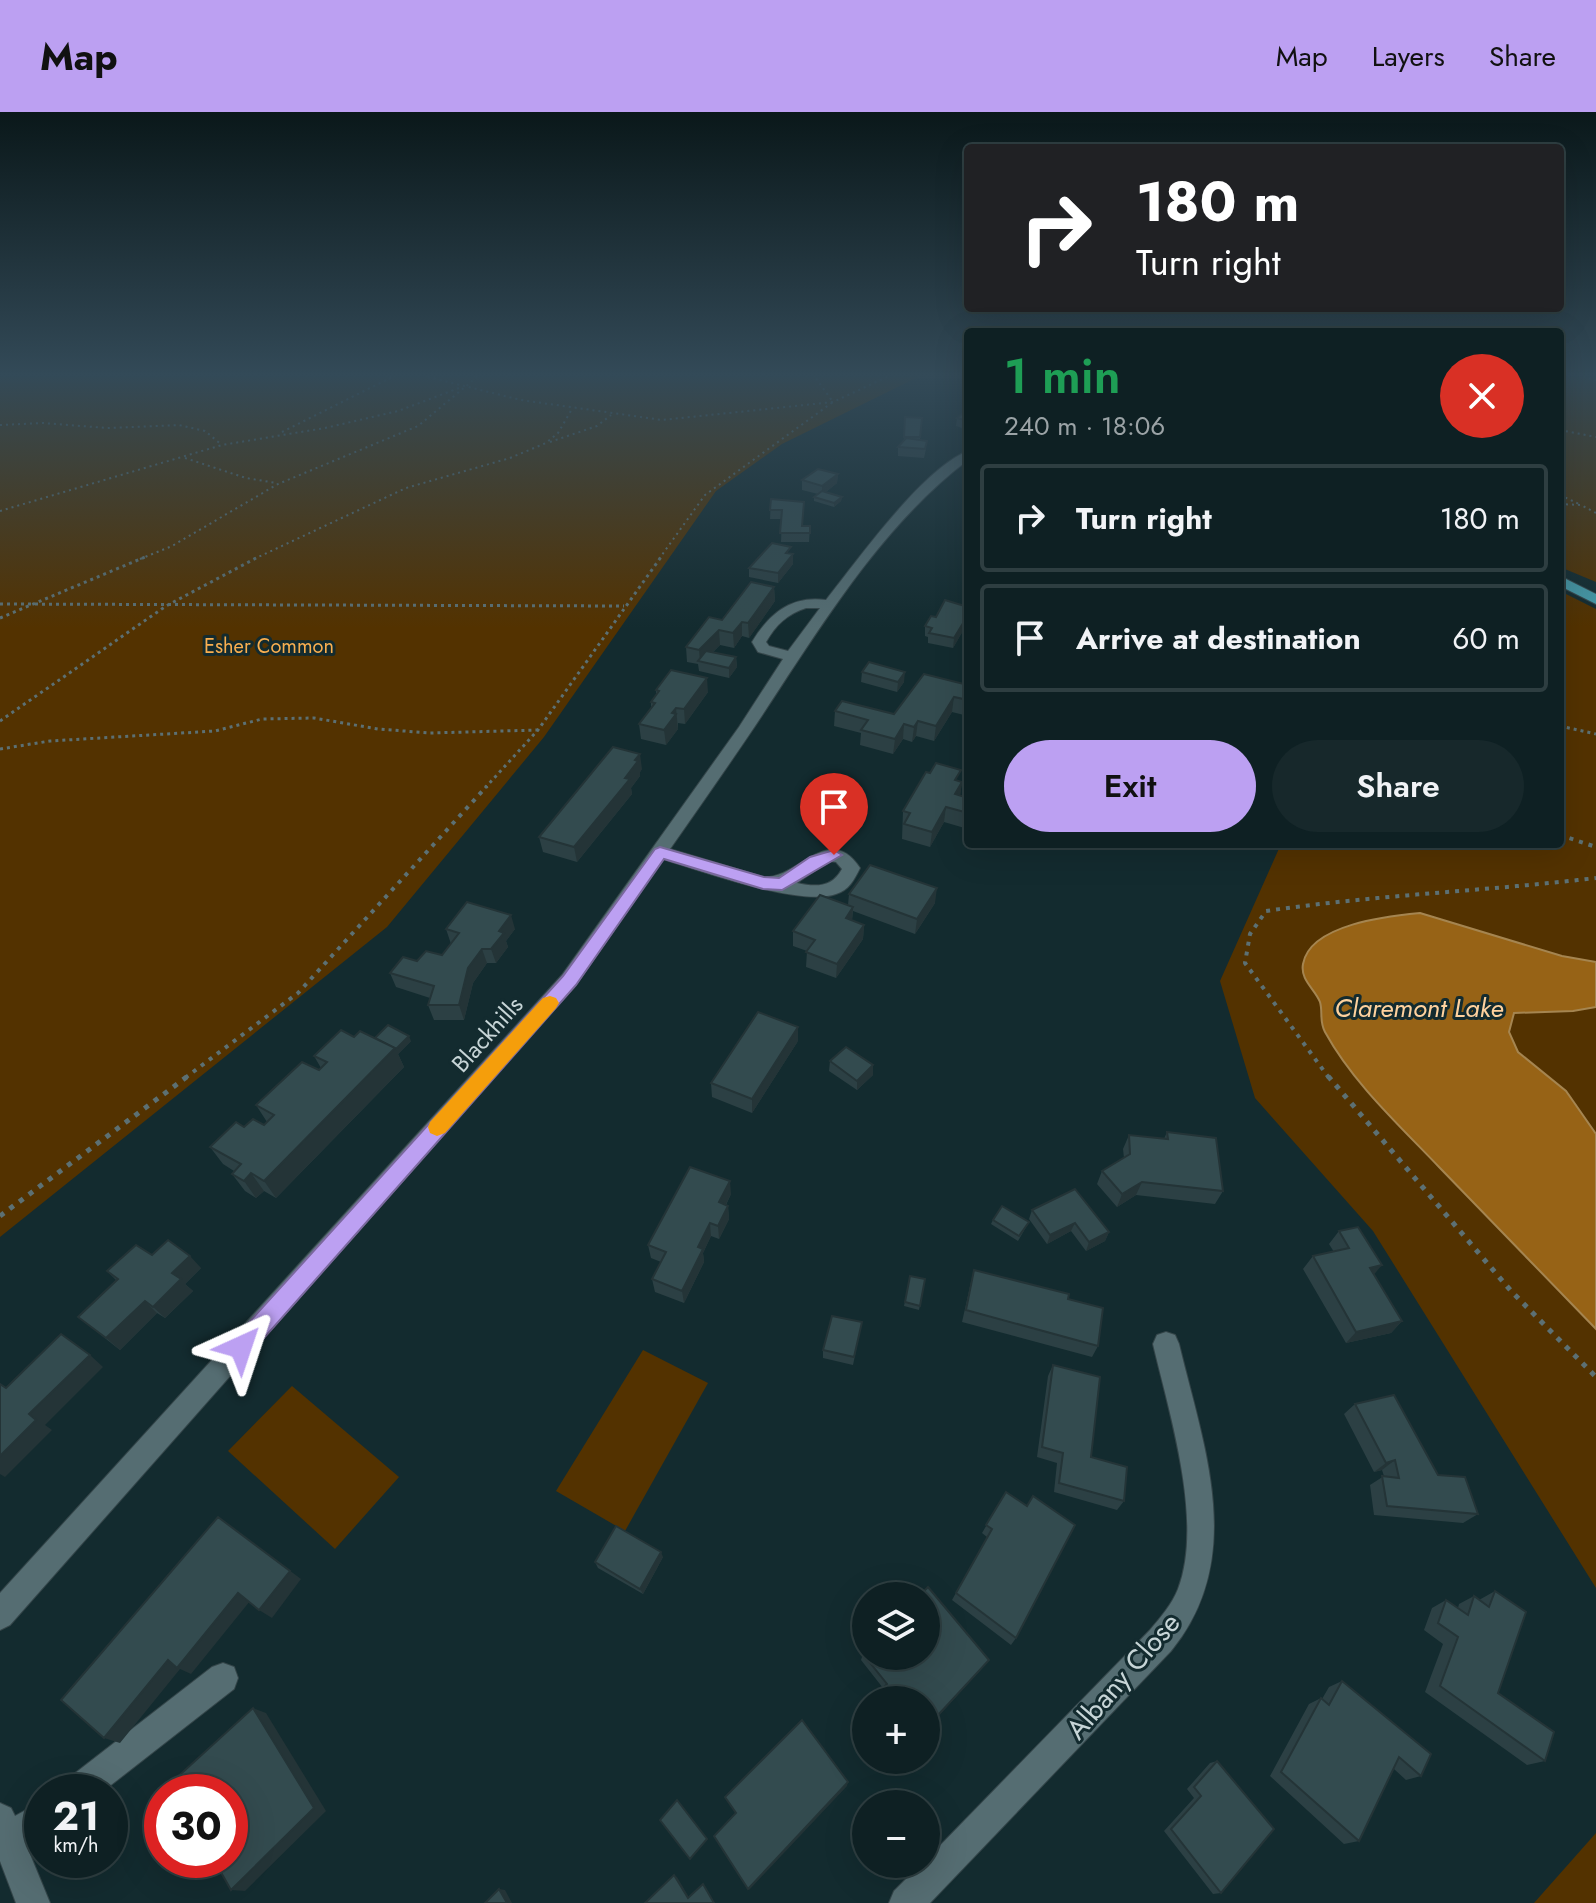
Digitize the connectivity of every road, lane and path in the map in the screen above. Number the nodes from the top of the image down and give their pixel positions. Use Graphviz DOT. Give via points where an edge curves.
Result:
graph roads {
  1 [pos="176,461"];
  2 [pos="193,461"];
  3 [pos="335,461"];
  4 [pos="501,461"];
  5 [pos="752,461"];
  6 [pos="960,461"];
  7 [pos="278,484"];
  8 [pos="1564,497"];
  9 [pos="1564,504"];
  10 [pos="1581,505"];
  11 [pos="0,511"];
  12 [pos="1596,513"];
  13 [pos="1564,582"];
  14 [pos="1596,600"];
  15 [pos="0,604"];
  16 [pos="28,605"];
  17 [pos="828,605"];
  18 [pos="166,606"];
  19 [pos="624,606"];
  20 [pos="0,618"];
  21 [pos="791,657"];
  22 [pos="0,721"];
  23 [pos="1564,726"];
  24 [pos="538,730"];
  25 [pos="1596,734"];
  26 [pos="0,749"];
  27 [pos="1564,836"];
  28 [pos="1596,847"];
  29 [pos="660,852"];
  30 [pos="1596,878"];
  31 [pos="782,884"];
  32 [pos="0,1216"];
  33 [pos="1166,1344"];
  34 [pos="1596,1377"];
  35 [pos="0,1615"];
  36 [pos="223,1678"];
  37 [pos="99,1774"];
  38 [pos="24,1823"];
  39 [pos="4,1830"];
  40 [pos="33,1903"];
  41 [pos="906,1903"];
  1 -- 11 [label="path"];
  2 -- 7 [label="path"];
  3 -- 7 [label="path"];
  4 -- 18 [label="path" via="406,488"];
  5 -- 19 [label="path" via="705,495"];
  6 -- 17 [label="street, Blackhills" via="917,497"];
  7 -- 16 [label="path" via="172,546"];
  8 -- 10 [label="path"];
  9 -- 10 [label="path"];
  10 -- 12 [label="path"];
  13 -- 14 [label="main road"];
  15 -- 16 [label="path"];
  16 -- 18 [label="path"];
  16 -- 20 [label="path"];
  17 -- 21 [label="street, Blackhills"];
  17 -- 21 [label="street" via="787,609 770,625 759,642 763,649"];
  18 -- 19 [label="path"];
  18 -- 22 [label="path"];
  19 -- 24 [label="path"];
  21 -- 29 [label="street, Blackhills"];
  23 -- 25 [label="path"];
  24 -- 26 [label="path" via="430,733 314,718 262,719 215,731"];
  24 -- 32 [label="path" via="298,993"];
  27 -- 28 [label="path"];
  29 -- 31 [label="street"];
  29 -- 35 [label="street, Blackhills" via="544,1010"];
  30 -- 34 [label="path" via="1266,911 1250,934 1245,963 1355,1109 1511,1291"];
  33 -- 41 [label="street, Albany Close" via="1189,1441 1202,1533 1196,1581 1178,1619 1033,1777"];
  36 -- 37 [label="street"];
  38 -- 39 [label="street"];
  39 -- 40 [label="street"];
}
